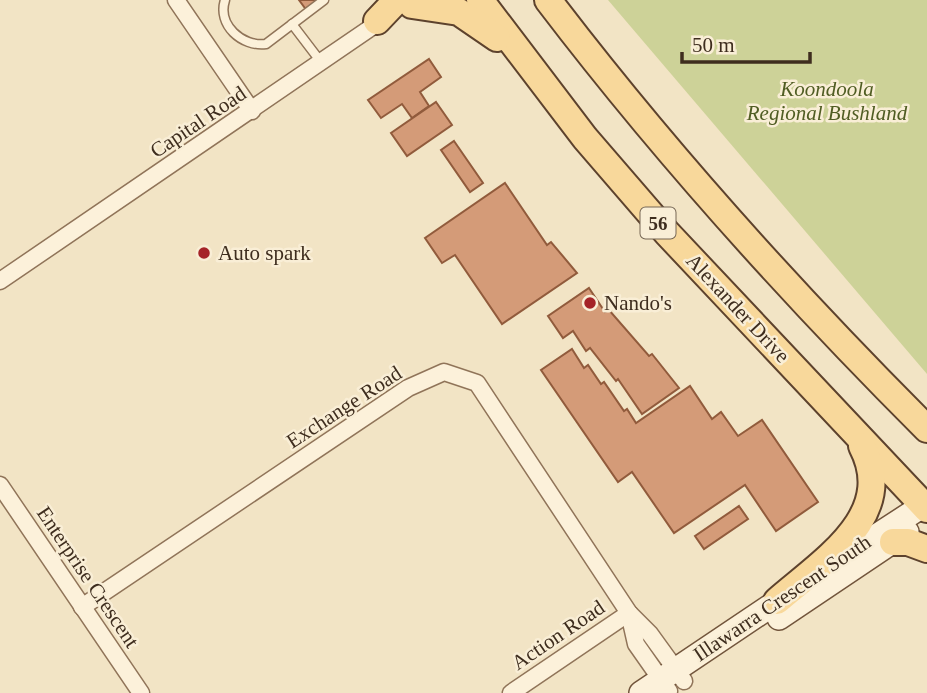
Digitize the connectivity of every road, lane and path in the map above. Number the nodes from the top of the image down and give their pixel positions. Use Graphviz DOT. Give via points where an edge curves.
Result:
graph roads {
  1 [pos="176,0"];
  2 [pos="225,0"];
  3 [pos="324,0"];
  4 [pos="480,0"];
  5 [pos="548,0"];
  6 [pos="409,2"];
  7 [pos="377,21"];
  8 [pos="292,24"];
  9 [pos="525,61"];
  10 [pos="321,62"];
  11 [pos="252,111"];
  12 [pos="0,281"];
  13 [pos="924,431"];
  14 [pos="854,432"];
  15 [pos="0,485"];
  16 [pos="926,503"];
  17 [pos="893,542"];
  18 [pos="927,549"];
  19 [pos="777,601"];
  20 [pos="82,607"];
  21 [pos="629,613"];
  22 [pos="671,683"];
  23 [pos="141,693"];
  24 [pos="511,693"];
  25 [pos="641,693"];
  1 -- 11 [label="street"];
  2 -- 8 [label="lane" via="223,17 242,40 266,44"];
  3 -- 8 [label="lane"];
  4 -- 9 [label="main road, Alexander Drive / 56"];
  5 -- 13 [label="main road" via="708,194"];
  6 -- 7 [label="main road"];
  6 -- 9 [label="main road" via="471,17"];
  7 -- 10 [label="street, Capital Road"];
  8 -- 10 [label="lane"];
  9 -- 14 [label="main road, Alexander Drive / 56" via="667,233"];
  10 -- 11 [label="street, Capital Road"];
  11 -- 12 [label="street, Capital Road"];
  14 -- 16 [label="main road, Alexander Drive / 56"];
  14 -- 19 [label="main road" via="872,470 868,508 850,534"];
  15 -- 20 [label="street, Enterprise Crescent"];
  16 -- 17 [label="street, Illawarra Crescent South" via="908,531"];
  16 -- 19 [label="street, Illawarra Crescent South"];
  17 -- 18 [label="main road"];
  17 -- 22 [label="street, Illawarra Crescent South"];
  19 -- 22 [label="street, Illawarra Crescent South"];
  20 -- 21 [label="street, Exchange Road" via="408,388 444,372 477,383"];
  20 -- 23 [label="street, Enterprise Crescent"];
  21 -- 22 [label="street, Exchange Road" via="636,644"];
  21 -- 24 [label="street, Action Road"];
  22 -- 25 [label="street, Illawarra Crescent South"];
}
